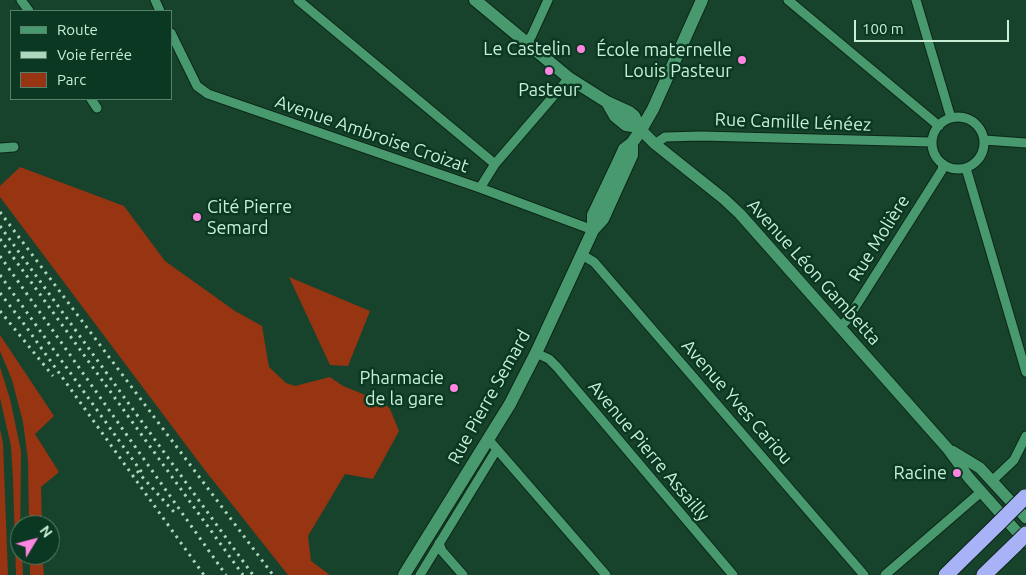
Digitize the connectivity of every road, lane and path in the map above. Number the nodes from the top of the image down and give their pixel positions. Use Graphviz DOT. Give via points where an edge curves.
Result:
graph roads {
  1 [pos="298,0"];
  2 [pos="475,0"];
  3 [pos="548,0"];
  4 [pos="702,0"];
  5 [pos="788,0"];
  6 [pos="916,0"];
  7 [pos="172,36"];
  8 [pos="527,43"];
  9 [pos="569,78"];
  10 [pos="92,100"];
  11 [pos="97,108"];
  12 [pos="951,118"];
  13 [pos="939,126"];
  14 [pos="640,128"];
  15 [pos="984,140"];
  16 [pos="932,142"];
  17 [pos="1026,142"];
  18 [pos="655,144"];
  19 [pos="14,147"];
  20 [pos="0,148"];
  21 [pos="495,164"];
  22 [pos="943,164"];
  23 [pos="966,168"];
  24 [pos="480,188"];
  25 [pos="593,230"];
  26 [pos="582,255"];
  27 [pos="840,326"];
  28 [pos="536,352"];
  29 [pos="1026,372"];
  30 [pos="1026,436"];
  31 [pos="493,444"];
  32 [pos="948,449"];
  33 [pos="992,481"];
  34 [pos="981,492"];
  35 [pos="1026,497"];
  36 [pos="1026,518"];
  37 [pos="1023,540"];
  38 [pos="439,543"];
  39 [pos="404,575"];
  40 [pos="420,575"];
  41 [pos="463,575"];
  42 [pos="606,575"];
  43 [pos="733,575"];
  44 [pos="864,575"];
  45 [pos="885,575"];
  46 [pos="946,575"];
  47 [pos="984,575"];
  1 -- 21 [label="street"];
  2 -- 8 [label="main road"];
  3 -- 8 [label="street"];
  4 -- 14 [label="main road, Rue Pierre Semard" via="653,109"];
  5 -- 13 [label="street"];
  6 -- 12 [label="street"];
  7 -- 24 [label="street, Avenue Ambroise Croizat" via="198,86 208,94"];
  8 -- 9 [label="main road"];
  9 -- 14 [label="main road" via="607,102 626,126"];
  9 -- 21 [label="street"];
  10 -- 11 [label="street"];
  12 -- 13 [label="street"];
  12 -- 15 [label="street" via="960,117 976,125"];
  13 -- 16 [label="street"];
  14 -- 18 [label="street, Avenue Léon Gambetta"];
  14 -- 25 [label="main road, Rue Pierre Semard" via="632,143 630,161 603,219"];
  15 -- 17 [label="street"];
  15 -- 23 [label="street" via="980,157"];
  16 -- 18 [label="street, Rue Camille Lénéez" via="702,136 665,137"];
  16 -- 22 [label="street" via="933,151"];
  18 -- 27 [label="street, Avenue Léon Gambetta" via="732,206"];
  19 -- 20 [label="street"];
  21 -- 24 [label="street"];
  22 -- 23 [label="street" via="950,168"];
  22 -- 27 [label="street, Rue Molière" via="847,320"];
  23 -- 29 [label="street"];
  24 -- 25 [label="street, Avenue Ambroise Croizat"];
  25 -- 26 [label="main road, Rue Pierre Semard"];
  26 -- 28 [label="main road, Rue Pierre Semard"];
  26 -- 44 [label="street, Avenue Yves Cariou" via="594,262"];
  27 -- 32 [label="street, Avenue Léon Gambetta"];
  28 -- 31 [label="main road, Rue Pierre Semard"];
  28 -- 43 [label="street, Avenue Pierre Assailly" via="557,367"];
  30 -- 33 [label="street" via="1014,460"];
  31 -- 38 [label="street, Rue Pierre Semard"];
  31 -- 39 [label="main road, Rue Pierre Semard"];
  31 -- 42 [label="street"];
  32 -- 33 [label="street, Avenue Léon Gambetta" via="980,468"];
  32 -- 34 [label="street, Avenue Léon Gambetta"];
  33 -- 34 [label="street"];
  33 -- 36 [label="street, Avenue Léon Gambetta"];
  34 -- 37 [label="street, Avenue Léon Gambetta"];
  34 -- 45 [label="street"];
  35 -- 46 [label="highway, bridge"];
  37 -- 47 [label="highway"];
  38 -- 40 [label="street, Rue Pierre Semard"];
  38 -- 41 [label="street" via="442,552"];
}
